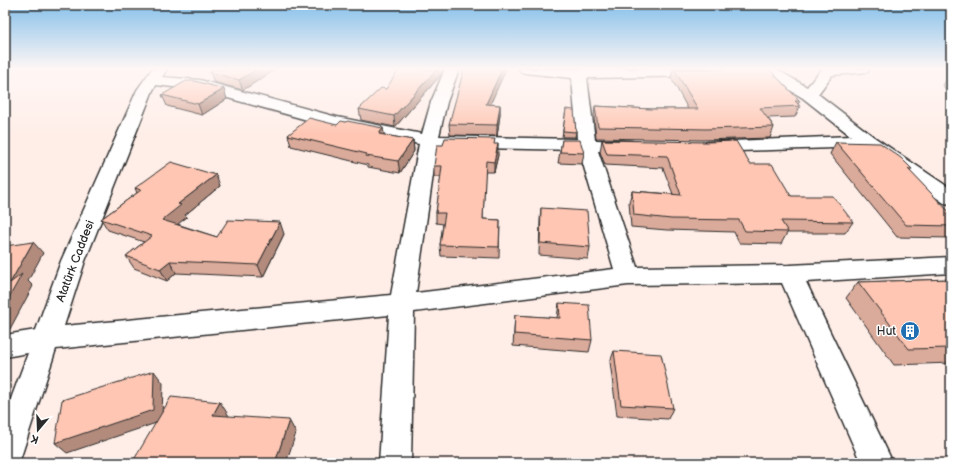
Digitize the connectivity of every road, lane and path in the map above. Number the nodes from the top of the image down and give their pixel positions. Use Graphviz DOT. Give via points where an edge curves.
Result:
graph roads {
  1 [pos="145,91"];
  2 [pos="221,91"];
  3 [pos="443,91"];
  4 [pos="581,91"];
  5 [pos="803,91"];
  6 [pos="811,91"];
  7 [pos="809,94"];
  8 [pos="429,141"];
  9 [pos="868,141"];
  10 [pos="587,145"];
  11 [pos="648,146"];
  12 [pos="694,147"];
  13 [pos="951,198"];
  14 [pos="951,265"];
  15 [pos="790,274"];
  16 [pos="628,276"];
  17 [pos="402,304"];
  18 [pos="46,339"];
  19 [pos="5,346"];
  20 [pos="5,458"];
  21 [pos="395,463"];
  22 [pos="877,463"];
  1 -- 18 [label="street, Atatürk Caddesi" via="73,261"];
  2 -- 8 [label="street" via="335,122"];
  3 -- 8 [label="street"];
  4 -- 10 [label="street"];
  5 -- 7 [label="street"];
  6 -- 7 [label="street"];
  7 -- 9 [label="street"];
  8 -- 10 [label="street"];
  8 -- 17 [label="street"];
  9 -- 12 [label="street"];
  9 -- 13 [label="street"];
  10 -- 11 [label="street"];
  10 -- 16 [label="street"];
  14 -- 15 [label="street"];
  15 -- 16 [label="street"];
  15 -- 22 [label="street"];
  16 -- 17 [label="street"];
  17 -- 18 [label="street"];
  17 -- 21 [label="street"];
  18 -- 19 [label="street"];
  18 -- 20 [label="street, Atatürk Caddesi"];
}
